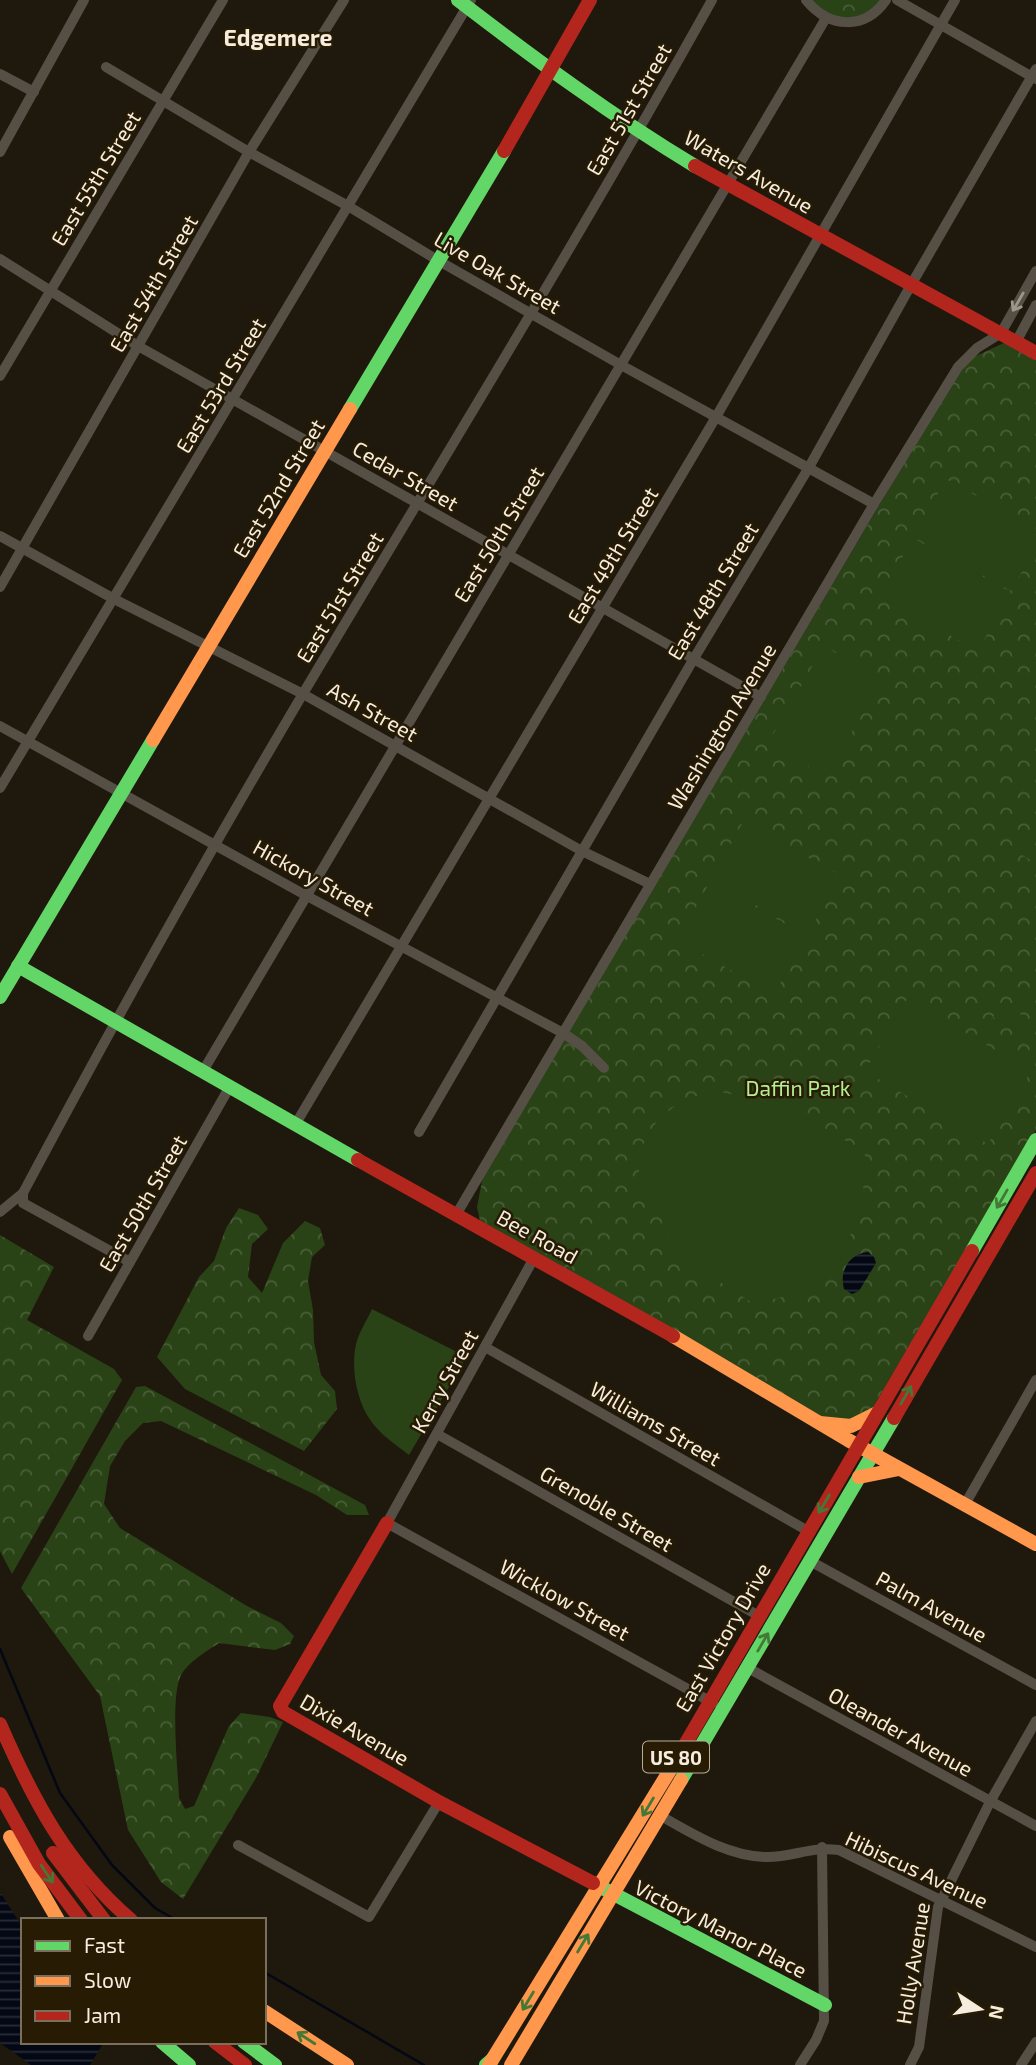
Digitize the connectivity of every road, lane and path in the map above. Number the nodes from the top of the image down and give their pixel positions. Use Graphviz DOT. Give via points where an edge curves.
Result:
graph roads {
  1 [pos="84,0"];
  2 [pos="223,0"];
  3 [pos="344,0"];
  4 [pos="590,0"];
  5 [pos="712,0"];
  6 [pos="806,0"];
  7 [pos="886,0"];
  8 [pos="897,0"];
  9 [pos="955,0"];
  10 [pos="466,2"];
  11 [pos="826,18"];
  12 [pos="941,25"];
  13 [pos="106,67"];
  14 [pos="551,71"];
  15 [pos="0,74"];
  16 [pos="1034,75"];
  17 [pos="34,92"];
  18 [pos="165,102"];
  19 [pos="639,132"];
  20 [pos="0,152"];
  21 [pos="249,152"];
  22 [pos="727,185"];
  23 [pos="348,206"];
  24 [pos="821,236"];
  25 [pos="0,259"];
  26 [pos="439,261"];
  27 [pos="1036,271"];
  28 [pos="911,285"];
  29 [pos="50,289"];
  30 [pos="1036,305"];
  31 [pos="529,313"];
  32 [pos="1001,333"];
  33 [pos="1016,342"];
  34 [pos="138,346"];
  35 [pos="1036,353"];
  36 [pos="621,365"];
  37 [pos="0,376"];
  38 [pos="234,399"];
  39 [pos="716,417"];
  40 [pos="325,452"];
  41 [pos="808,469"];
  42 [pos="417,503"];
  43 [pos="874,504"];
  44 [pos="0,536"];
  45 [pos="24,548"];
  46 [pos="508,555"];
  47 [pos="0,587"];
  48 [pos="114,599"];
  49 [pos="602,608"];
  50 [pos="207,647"];
  51 [pos="693,660"];
  52 [pos="303,694"];
  53 [pos="761,697"];
  54 [pos="0,726"];
  55 [pos="28,741"];
  56 [pos="394,746"];
  57 [pos="0,788"];
  58 [pos="122,794"];
  59 [pos="489,798"];
  60 [pos="215,845"];
  61 [pos="582,851"];
  62 [pos="650,884"];
  63 [pos="307,896"];
  64 [pos="402,947"];
  65 [pos="18,966"];
  66 [pos="0,998"];
  67 [pos="497,998"];
  68 [pos="114,1021"];
  69 [pos="563,1033"];
  70 [pos="604,1069"];
  71 [pos="203,1071"];
  72 [pos="229,1088"];
  73 [pos="295,1125"];
  74 [pos="419,1132"];
  75 [pos="1036,1140"];
  76 [pos="1036,1173"];
  77 [pos="23,1193"];
  78 [pos="0,1212"];
  79 [pos="456,1214"];
  80 [pos="534,1258"];
  81 [pos="130,1262"];
  82 [pos="965,1262"];
  83 [pos="979,1270"];
  84 [pos="88,1336"];
  85 [pos="485,1347"];
  86 [pos="1036,1380"];
  87 [pos="877,1413"];
  88 [pos="820,1423"];
  89 [pos="437,1434"];
  90 [pos="858,1446"];
  91 [pos="872,1454"];
  92 [pos="899,1469"];
  93 [pos="859,1476"];
  94 [pos="964,1506"];
  95 [pos="387,1522"];
  96 [pos="808,1531"];
  97 [pos="1036,1544"];
  98 [pos="810,1562"];
  99 [pos="759,1616"];
  100 [pos="748,1668"];
  101 [pos="1036,1685"];
  102 [pos="709,1701"];
  103 [pos="724,1709"];
  104 [pos="1036,1721"];
  105 [pos="0,1724"];
  106 [pos="0,1751"];
  107 [pos="0,1794"];
  108 [pos="439,1802"];
  109 [pos="990,1802"];
  110 [pos="0,1815"];
  111 [pos="661,1816"];
  112 [pos="1036,1826"];
  113 [pos="237,1845"];
  114 [pos="822,1847"];
  115 [pos="598,1888"];
  116 [pos="612,1895"];
  117 [pos="940,1901"];
  118 [pos="57,1918"];
  119 [pos="80,1918"];
  120 [pos="102,1918"];
  121 [pos="128,1918"];
  122 [pos="1036,1947"];
  123 [pos="825,2006"];
  124 [pos="266,2012"];
  125 [pos="1036,2042"];
  126 [pos="165,2044"];
  127 [pos="218,2044"];
  128 [pos="247,2044"];
  129 [pos="489,2063"];
  130 [pos="190,2065"];
  131 [pos="245,2065"];
  132 [pos="275,2065"];
  133 [pos="347,2065"];
  134 [pos="511,2065"];
  135 [pos="800,2065"];
  136 [pos="910,2065"];
  137 [pos="1021,2065"];
  1 -- 17 [label="street"];
  2 -- 18 [label="street, East 55th Street"];
  3 -- 21 [label="street, East 54th Street"];
  4 -- 14 [label="main road, East 52nd Street"];
  5 -- 19 [label="street, East 51st Street"];
  6 -- 11 [label="street"];
  7 -- 11 [label="street" via="862,20"];
  8 -- 12 [label="street"];
  9 -- 12 [label="street, East 49th Street"];
  10 -- 14 [label="main road, Waters Avenue"];
  10 -- 23 [label="street, East 53rd Street"];
  11 -- 22 [label="street, East 50th Street"];
  12 -- 16 [label="street"];
  12 -- 24 [label="street, East 49th Street"];
  13 -- 18 [label="street, Live Oak Street"];
  14 -- 19 [label="main road, Waters Avenue"];
  14 -- 26 [label="main road, East 52nd Street"];
  15 -- 17 [label="street"];
  16 -- 28 [label="street, East 48th Street"];
  17 -- 20 [label="street"];
  18 -- 21 [label="street, Live Oak Street"];
  18 -- 29 [label="street, East 55th Street"];
  19 -- 22 [label="main road, Waters Avenue"];
  19 -- 31 [label="street, East 51st Street"];
  21 -- 23 [label="street, Live Oak Street"];
  21 -- 34 [label="street, East 54th Street"];
  22 -- 24 [label="main road, Waters Avenue"];
  22 -- 36 [label="street, East 50th Street"];
  23 -- 26 [label="street, Live Oak Street"];
  23 -- 38 [label="street, East 53rd Street"];
  24 -- 28 [label="main road, Waters Avenue"];
  24 -- 39 [label="street, East 49th Street"];
  25 -- 29 [label="street, Cedar Street"];
  26 -- 31 [label="street, Live Oak Street"];
  26 -- 40 [label="main road, East 52nd Street"];
  27 -- 32 [label="street, Washington Avenue, one-way"];
  28 -- 32 [label="main road, Waters Avenue"];
  28 -- 41 [label="street, East 48th Street"];
  29 -- 34 [label="street, Cedar Street"];
  29 -- 37 [label="street, East 55th Street"];
  30 -- 33 [label="street"];
  31 -- 36 [label="street, Live Oak Street"];
  31 -- 42 [label="street, East 51st Street"];
  32 -- 33 [label="main road, Waters Avenue"];
  32 -- 43 [label="street, Washington Avenue" via="958,367"];
  33 -- 35 [label="main road, Waters Avenue"];
  34 -- 38 [label="street, Cedar Street"];
  34 -- 45 [label="street, East 54th Street"];
  36 -- 39 [label="street, Live Oak Street"];
  36 -- 46 [label="street, East 50th Street"];
  38 -- 40 [label="street, Cedar Street"];
  38 -- 48 [label="street, East 53rd Street"];
  39 -- 41 [label="street, Live Oak Street"];
  39 -- 49 [label="street, East 49th Street"];
  40 -- 42 [label="street, Cedar Street"];
  40 -- 50 [label="main road, East 52nd Street"];
  41 -- 43 [label="street, Live Oak Street"];
  41 -- 51 [label="street, East 48th Street"];
  42 -- 46 [label="street, Cedar Street"];
  42 -- 52 [label="street, East 51st Street"];
  43 -- 53 [label="street, Washington Avenue"];
  44 -- 45 [label="street, Ash Street"];
  45 -- 47 [label="street, East 54th Street"];
  45 -- 48 [label="street, Ash Street"];
  46 -- 49 [label="street, Cedar Street"];
  46 -- 56 [label="street, East 50th Street"];
  48 -- 50 [label="street, Ash Street"];
  48 -- 55 [label="street, East 53rd Street"];
  49 -- 51 [label="street, Cedar Street"];
  49 -- 59 [label="street, East 49th Street"];
  50 -- 52 [label="street, Ash Street"];
  50 -- 58 [label="main road, East 52nd Street"];
  51 -- 53 [label="street, Cedar Street"];
  51 -- 61 [label="street, East 48th Street"];
  52 -- 56 [label="street, Ash Street"];
  52 -- 60 [label="street, East 51st Street"];
  53 -- 62 [label="street, Washington Avenue"];
  54 -- 55 [label="street, Hickory Street"];
  55 -- 57 [label="street, East 53rd Street"];
  55 -- 58 [label="street, Hickory Street"];
  56 -- 59 [label="street, Ash Street"];
  56 -- 63 [label="street, East 50th Street"];
  58 -- 60 [label="street, Hickory Street"];
  58 -- 65 [label="main road, East 52nd Street"];
  59 -- 61 [label="street, Ash Street"];
  59 -- 64 [label="street, East 49th Street"];
  60 -- 63 [label="street, Hickory Street"];
  60 -- 68 [label="street, East 51st Street"];
  61 -- 62 [label="street, Ash Street"];
  61 -- 67 [label="street, East 48th Street"];
  62 -- 69 [label="street, Washington Avenue"];
  63 -- 64 [label="street, Hickory Street"];
  63 -- 71 [label="street, East 50th Street"];
  64 -- 67 [label="street, Hickory Street"];
  64 -- 73 [label="street, East 49th Street"];
  65 -- 66 [label="main road, East 52nd Street"];
  65 -- 68 [label="main road, Bee Road"];
  67 -- 69 [label="street, Hickory Street"];
  67 -- 74 [label="street, East 48th Street"];
  68 -- 71 [label="main road, Bee Road"];
  68 -- 77 [label="street, East 51st Street"];
  69 -- 70 [label="street, Hickory Street"];
  69 -- 79 [label="street, Washington Avenue"];
  71 -- 72 [label="main road, Bee Road"];
  72 -- 73 [label="main road, Bee Road"];
  72 -- 81 [label="street, East 50th Street"];
  73 -- 79 [label="main road, Bee Road"];
  75 -- 82 [label="main road, East Victory Drive / US 80, one-way"];
  76 -- 83 [label="main road, East Victory Drive / US 80"];
  77 -- 78 [label="street, East 51st Street"];
  77 -- 81 [label="street" via="23,1203"];
  79 -- 80 [label="main road, Bee Road"];
  80 -- 85 [label="street, Kerry Street"];
  80 -- 88 [label="main road, Bee Road"];
  81 -- 84 [label="street, East 50th Street"];
  82 -- 83 [label="street"];
  82 -- 87 [label="main road, East Victory Drive / US 80"];
  91 -- 83 [label="main road, East Victory Drive / US 80, one-way"];
  85 -- 89 [label="street, Kerry Street"];
  85 -- 96 [label="street, Williams Street"];
  86 -- 94 [label="street"];
  87 -- 88 [label="main road" via="852,1426"];
  87 -- 90 [label="main road, East Victory Drive / US 80"];
  88 -- 90 [label="main road, Bee Road"];
  89 -- 95 [label="street, Kerry Street"];
  89 -- 99 [label="street, Grenoble Street"];
  90 -- 91 [label="main road, Bee Road"];
  90 -- 96 [label="main road, East Victory Drive / US 80, one-way"];
  91 -- 92 [label="main road, Bee Road"];
  91 -- 93 [label="main road, East Victory Drive / US 80"];
  92 -- 93 [label="main road"];
  92 -- 94 [label="main road, Bee Road"];
  93 -- 98 [label="main road, East Victory Drive / US 80"];
  94 -- 97 [label="main road, Bee Road"];
  95 -- 102 [label="street, Wicklow Street"];
  95 -- 108 [label="main road, Dixie Avenue" via="280,1706 296,1720"];
  96 -- 99 [label="main road, East Victory Drive / US 80"];
  100 -- 98 [label="main road, East Victory Drive / US 80, one-way"];
  98 -- 101 [label="street, Palm Avenue"];
  99 -- 102 [label="main road, East Victory Drive / US 80"];
  100 -- 103 [label="main road, East Victory Drive / US 80"];
  100 -- 109 [label="street, Oleander Avenue"];
  102 -- 103 [label="street, Wicklow Street"];
  102 -- 115 [label="main road, East Victory Drive / US 80, one-way"];
  103 -- 111 [label="main road, East Victory Drive / US 80"];
  104 -- 109 [label="street, Holly Avenue"];
  105 -- 121 [label="main road" via="50,1828 82,1871"];
  106 -- 120 [label="main road" via="39,1829"];
  107 -- 119 [label="main road, one-way" via="39,1864"];
  108 -- 113 [label="street" via="369,1917"];
  108 -- 115 [label="main road, Dixie Avenue"];
  109 -- 112 [label="street, Oleander Avenue"];
  109 -- 117 [label="street, Holly Avenue"];
  110 -- 118 [label="main road"];
  111 -- 114 [label="street, Hibiscus Avenue" via="701,1838 754,1856"];
  111 -- 116 [label="main road, East Victory Drive / US 80"];
  114 -- 117 [label="street, Hibiscus Avenue" via="839,1850"];
  114 -- 123 [label="street"];
  115 -- 116 [label="main road, Victory Manor Place"];
  115 -- 129 [label="main road, East Victory Drive / US 80, one-way"];
  116 -- 123 [label="main road, Victory Manor Place"];
  134 -- 116 [label="main road, East Victory Drive / US 80, one-way"];
  117 -- 122 [label="street, Hibiscus Avenue"];
  117 -- 136 [label="street, Holly Avenue" via="919,2047"];
  123 -- 135 [label="street" via="816,2040"];
  133 -- 124 [label="main road, one-way"];
  125 -- 137 [label="street"];
  126 -- 130 [label="main road"];
  127 -- 131 [label="main road"];
  128 -- 132 [label="main road"];
}
